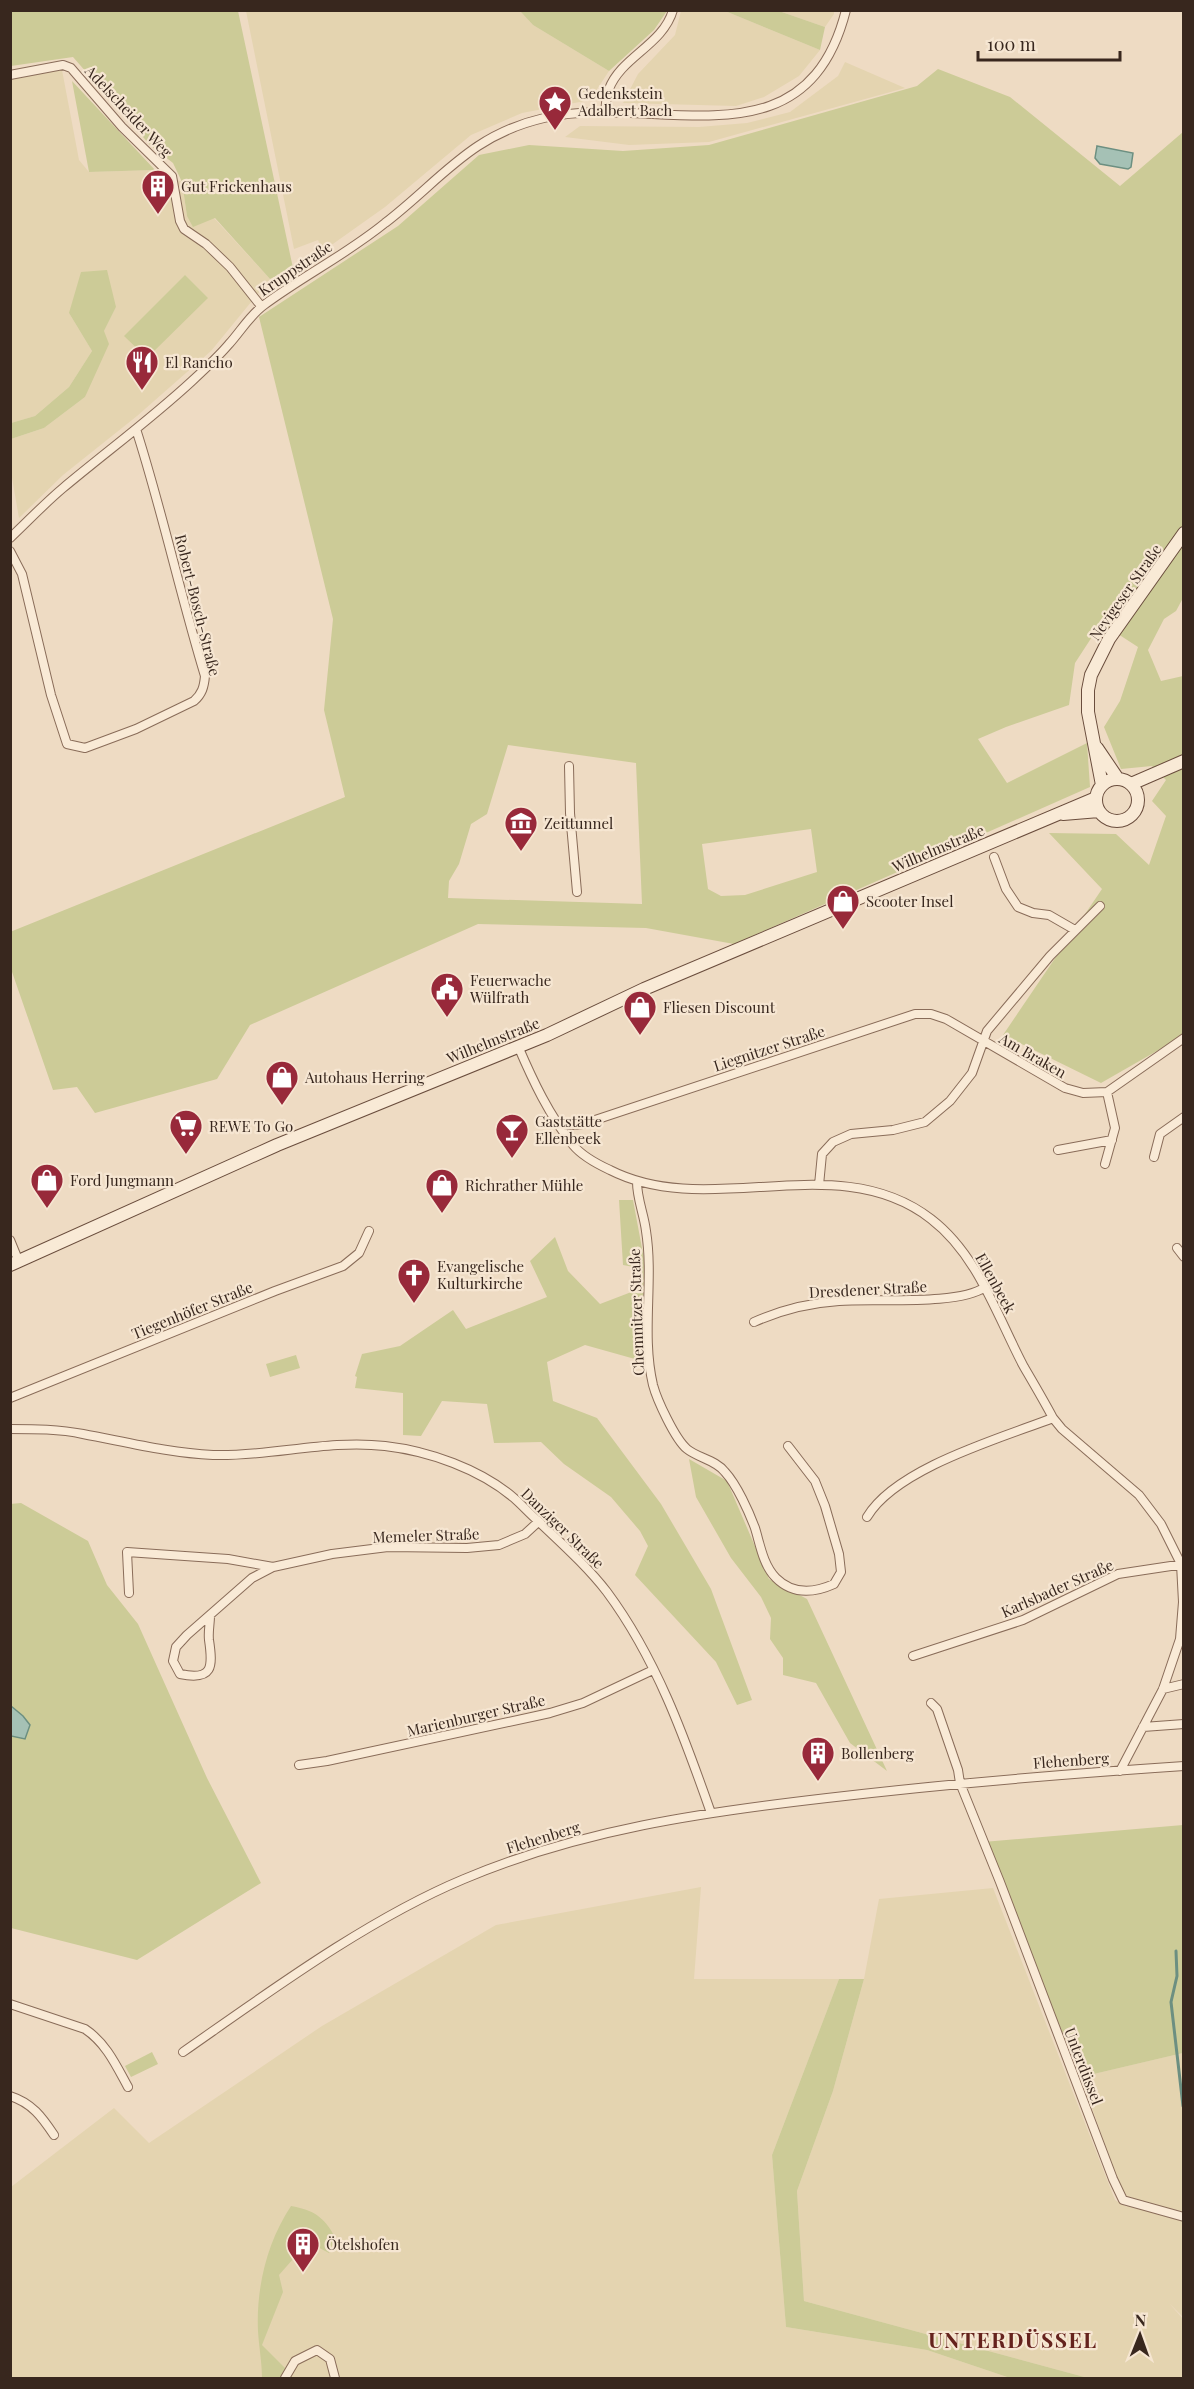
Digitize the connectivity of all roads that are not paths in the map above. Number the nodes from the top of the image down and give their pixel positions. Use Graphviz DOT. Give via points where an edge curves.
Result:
graph roads {
  1 [pos="673,10"];
  2 [pos="846,10"];
  3 [pos="10,75"];
  4 [pos="605,112"];
  5 [pos="261,306"];
  6 [pos="136,429"];
  7 [pos="1184,533"];
  8 [pos="10,538"];
  9 [pos="10,551"];
  10 [pos="1097,753"];
  11 [pos="1184,762"];
  12 [pos="569,766"];
  13 [pos="1116,777"];
  14 [pos="1101,783"];
  15 [pos="1134,789"];
  16 [pos="1096,798"];
  17 [pos="1099,812"];
  18 [pos="1053,815"];
  19 [pos="994,857"];
  20 [pos="577,892"];
  21 [pos="1101,906"];
  22 [pos="1075,930"];
  23 [pos="1184,1038"];
  24 [pos="983,1042"];
  25 [pos="518,1046"];
  26 [pos="1107,1092"];
  27 [pos="1184,1117"];
  28 [pos="560,1126"];
  29 [pos="1112,1140"];
  30 [pos="1058,1150"];
  31 [pos="1154,1157"];
  32 [pos="1106,1164"];
  33 [pos="636,1182"];
  34 [pos="819,1185"];
  35 [pos="369,1231"];
  36 [pos="10,1240"];
  37 [pos="1177,1248"];
  38 [pos="1184,1257"];
  39 [pos="15,1264"];
  40 [pos="985,1287"];
  41 [pos="754,1322"];
  42 [pos="10,1398"];
  43 [pos="1053,1418"];
  44 [pos="10,1429"];
  45 [pos="788,1446"];
  46 [pos="867,1516"];
  47 [pos="538,1522"];
  48 [pos="1182,1564"];
  49 [pos="273,1567"];
  50 [pos="129,1593"];
  51 [pos="210,1616"];
  52 [pos="913,1656"];
  53 [pos="653,1670"];
  54 [pos="1184,1684"];
  55 [pos="1163,1689"];
  56 [pos="931,1703"];
  57 [pos="1184,1724"];
  58 [pos="1143,1727"];
  59 [pos="299,1765"];
  60 [pos="1184,1767"];
  61 [pos="1120,1771"];
  62 [pos="960,1783"];
  63 [pos="711,1813"];
  64 [pos="10,2004"];
  65 [pos="183,2052"];
  66 [pos="128,2087"];
  67 [pos="10,2096"];
  68 [pos="54,2135"];
  69 [pos="1184,2217"];
  70 [pos="285,2379"];
  71 [pos="335,2379"];
  1 -- 4 [label="street" via="658,36 611,84"];
  2 -- 4 [label="street, Kruppstraße" via="832,50 814,75 777,103 746,114 719,116"];
  3 -- 5 [label="street, Adelscheider Weg" via="63,65 71,68 122,127 172,176 184,229 230,267"];
  4 -- 5 [label="street, Kruppstraße" via="564,114 503,130 452,163 362,241"];
  5 -- 6 [label="street, Kruppstraße" via="205,369"];
  6 -- 8 [label="street, Kruppstraße"];
  6 -- 9 [label="street, Robert-Bosch-Straße" via="205,676 199,697 136,729 85,748 67,744 51,695 22,573"];
  7 -- 10 [label="main road, Nevigeser Straße" via="1108,639 1096,662 1088,690 1088,712 1091,740"];
  10 -- 13 [label="main road, Nevigeser Straße"];
  10 -- 14 [label="main road, Nevigeser Straße"];
  11 -- 15 [label="main road"];
  12 -- 20 [label="street"];
  13 -- 14 [label="main road"];
  13 -- 15 [label="main road"];
  14 -- 16 [label="main road"];
  15 -- 17 [label="main road" via="1137,807 1126,819 1110,820"];
  16 -- 17 [label="main road"];
  16 -- 18 [label="main road, Wilhelmstraße"];
  17 -- 18 [label="main road, Wilhelmstraße"];
  18 -- 25 [label="main road, Wilhelmstraße"];
  19 -- 22 [label="street" via="1006,889 1018,907 1049,915"];
  21 -- 22 [label="street"];
  22 -- 24 [label="street" via="1002,1012"];
  23 -- 26 [label="street"];
  24 -- 26 [label="street, Am Braken" via="1065,1088 1083,1093"];
  24 -- 28 [label="street, Liegnitzer Straße" via="946,1019 915,1014 583,1124"];
  24 -- 34 [label="street" via="972,1073 950,1101 926,1122 851,1134 833,1142 822,1154"];
  25 -- 28 [label="street, Ellenbeek" via="536,1087"];
  25 -- 39 [label="main road, Wilhelmstraße" via="278,1145"];
  26 -- 29 [label="street" via="1115,1128"];
  27 -- 31 [label="street" via="1160,1134"];
  28 -- 33 [label="street, Ellenbeek" via="574,1146 595,1163"];
  29 -- 30 [label="street"];
  29 -- 32 [label="street"];
  33 -- 34 [label="street, Ellenbeek" via="709,1190"];
  33 -- 45 [label="street, Chemnitzer Straße" via="646,1231 647,1322 652,1380 659,1402 687,1449 725,1471 775,1578 809,1592 834,1584 841,1572 839,1554 815,1481"];
  34 -- 40 [label="street, Ellenbeek" via="867,1190 894,1198 931,1219 968,1257"];
  35 -- 42 [label="street, Tiegenhöfer Straße" via="359,1253 343,1266"];
  36 -- 39 [label="street"];
  37 -- 38 [label="street"];
  40 -- 41 [label="street, Dresdener Straße" via="977,1293 949,1298 848,1300 798,1306"];
  40 -- 43 [label="street, Ellenbeek"];
  43 -- 46 [label="street" via="918,1474 888,1491"];
  43 -- 48 [label="street, Ellenbeek" via="1139,1495 1161,1524"];
  44 -- 47 [label="street, Danziger Straße" via="43,1429 213,1455 357,1445 410,1450 480,1476 513,1497"];
  47 -- 49 [label="street, Memeler Straße" via="525,1534 499,1545 388,1547"];
  47 -- 53 [label="street, Danziger Straße" via="607,1592"];
  48 -- 52 [label="street, Karlsbader Straße" via="1118,1574 1023,1620"];
  48 -- 55 [label="street, Ellenbeek" via="1180,1639"];
  49 -- 50 [label="street, Memeler Straße" via="228,1559 127,1552"];
  49 -- 51 [label="street, Memeler Straße" via="252,1578"];
  51 -- 51 [label="street, Memeler Straße" via="176,1647 173,1661 180,1674 196,1677 208,1672 212,1663"];
  53 -- 59 [label="street, Marienburger Straße" via="583,1703 550,1713"];
  53 -- 63 [label="street, Danziger Straße" via="683,1733"];
  54 -- 55 [label="street"];
  55 -- 58 [label="street, Ellenbeek"];
  56 -- 62 [label="street" via="937,1709"];
  57 -- 58 [label="street"];
  58 -- 61 [label="street, Ellenbeek"];
  60 -- 61 [label="street, Flehenberg"];
  61 -- 62 [label="street, Flehenberg"];
  62 -- 63 [label="street, Flehenberg"];
  62 -- 69 [label="street, Unterdüssel" via="1123,2200"];
  63 -- 65 [label="street, Flehenberg" via="588,1837 462,1880 355,1937"];
  64 -- 66 [label="street" via="95,2035"];
  67 -- 68 [label="street" via="34,2108"];
  70 -- 71 [label="street" via="295,2361 317,2350 330,2359"];
}
